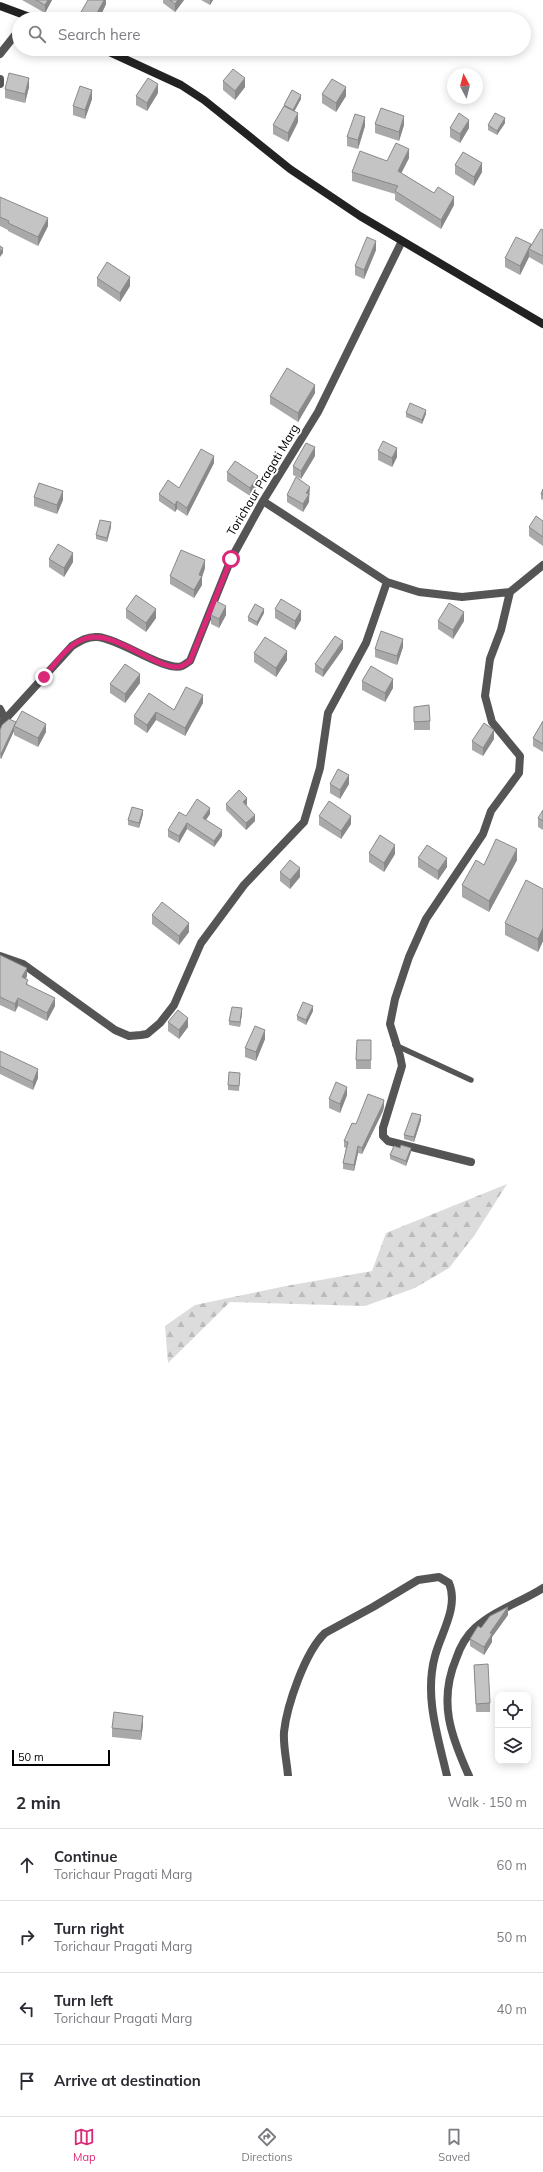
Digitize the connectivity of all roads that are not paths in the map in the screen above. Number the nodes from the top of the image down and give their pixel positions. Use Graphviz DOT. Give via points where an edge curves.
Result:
graph roads {
  1 [pos="0,6"];
  2 [pos="16,12"];
  3 [pos="12,39"];
  4 [pos="0,54"];
  5 [pos="117,56"];
  6 [pos="0,79"];
  7 [pos="0,84"];
  8 [pos="402,241"];
  9 [pos="543,324"];
  10 [pos="263,501"];
  11 [pos="543,565"];
  12 [pos="387,582"];
  13 [pos="510,592"];
  14 [pos="0,709"];
  15 [pos="3,722"];
  16 [pos="0,956"];
  17 [pos="395,1045"];
  18 [pos="471,1080"];
  19 [pos="471,1162"];
  20 [pos="543,1588"];
  21 [pos="288,1776"];
  22 [pos="447,1776"];
  23 [pos="469,1776"];
  1 -- 2 [label="main road"];
  3 -- 4 [label="street"];
  5 -- 8 [label="main road" via="181,85 204,100 290,169"];
  6 -- 7 [label="street"];
  8 -- 9 [label="main road"];
  8 -- 10 [label="street, Torichaur Pragati Marg" via="318,412"];
  10 -- 12 [label="street"];
  10 -- 15 [label="street, Torichaur Pragati Marg" via="231,559 190,661 182,666 171,666 110,639 84,639 72,646"];
  11 -- 13 [label="street"];
  12 -- 13 [label="street" via="420,592 462,597"];
  12 -- 16 [label="street" via="366,643 328,713 320,768 304,822 244,885 201,943 174,1005 160,1023 147,1034 141,1035 129,1036 114,1030 23,964"];
  13 -- 17 [label="street" via="501,630 490,659 485,696 492,722 520,756 519,773 491,811 483,834 426,919 409,957 395,999 390,1024"];
  14 -- 15 [label="street"];
  17 -- 18 [label="lane"];
  17 -- 19 [label="street" via="402,1066 383,1128 383,1136 388,1141"];
  20 -- 23 [label="street" via="502,1609 475,1628 464,1639 450,1671 446,1692 449,1721"];
  21 -- 22 [label="street" via="284,1734 289,1706 299,1678 319,1638 418,1580 439,1577 448,1583 453,1601 432,1670 432,1716"];
}
